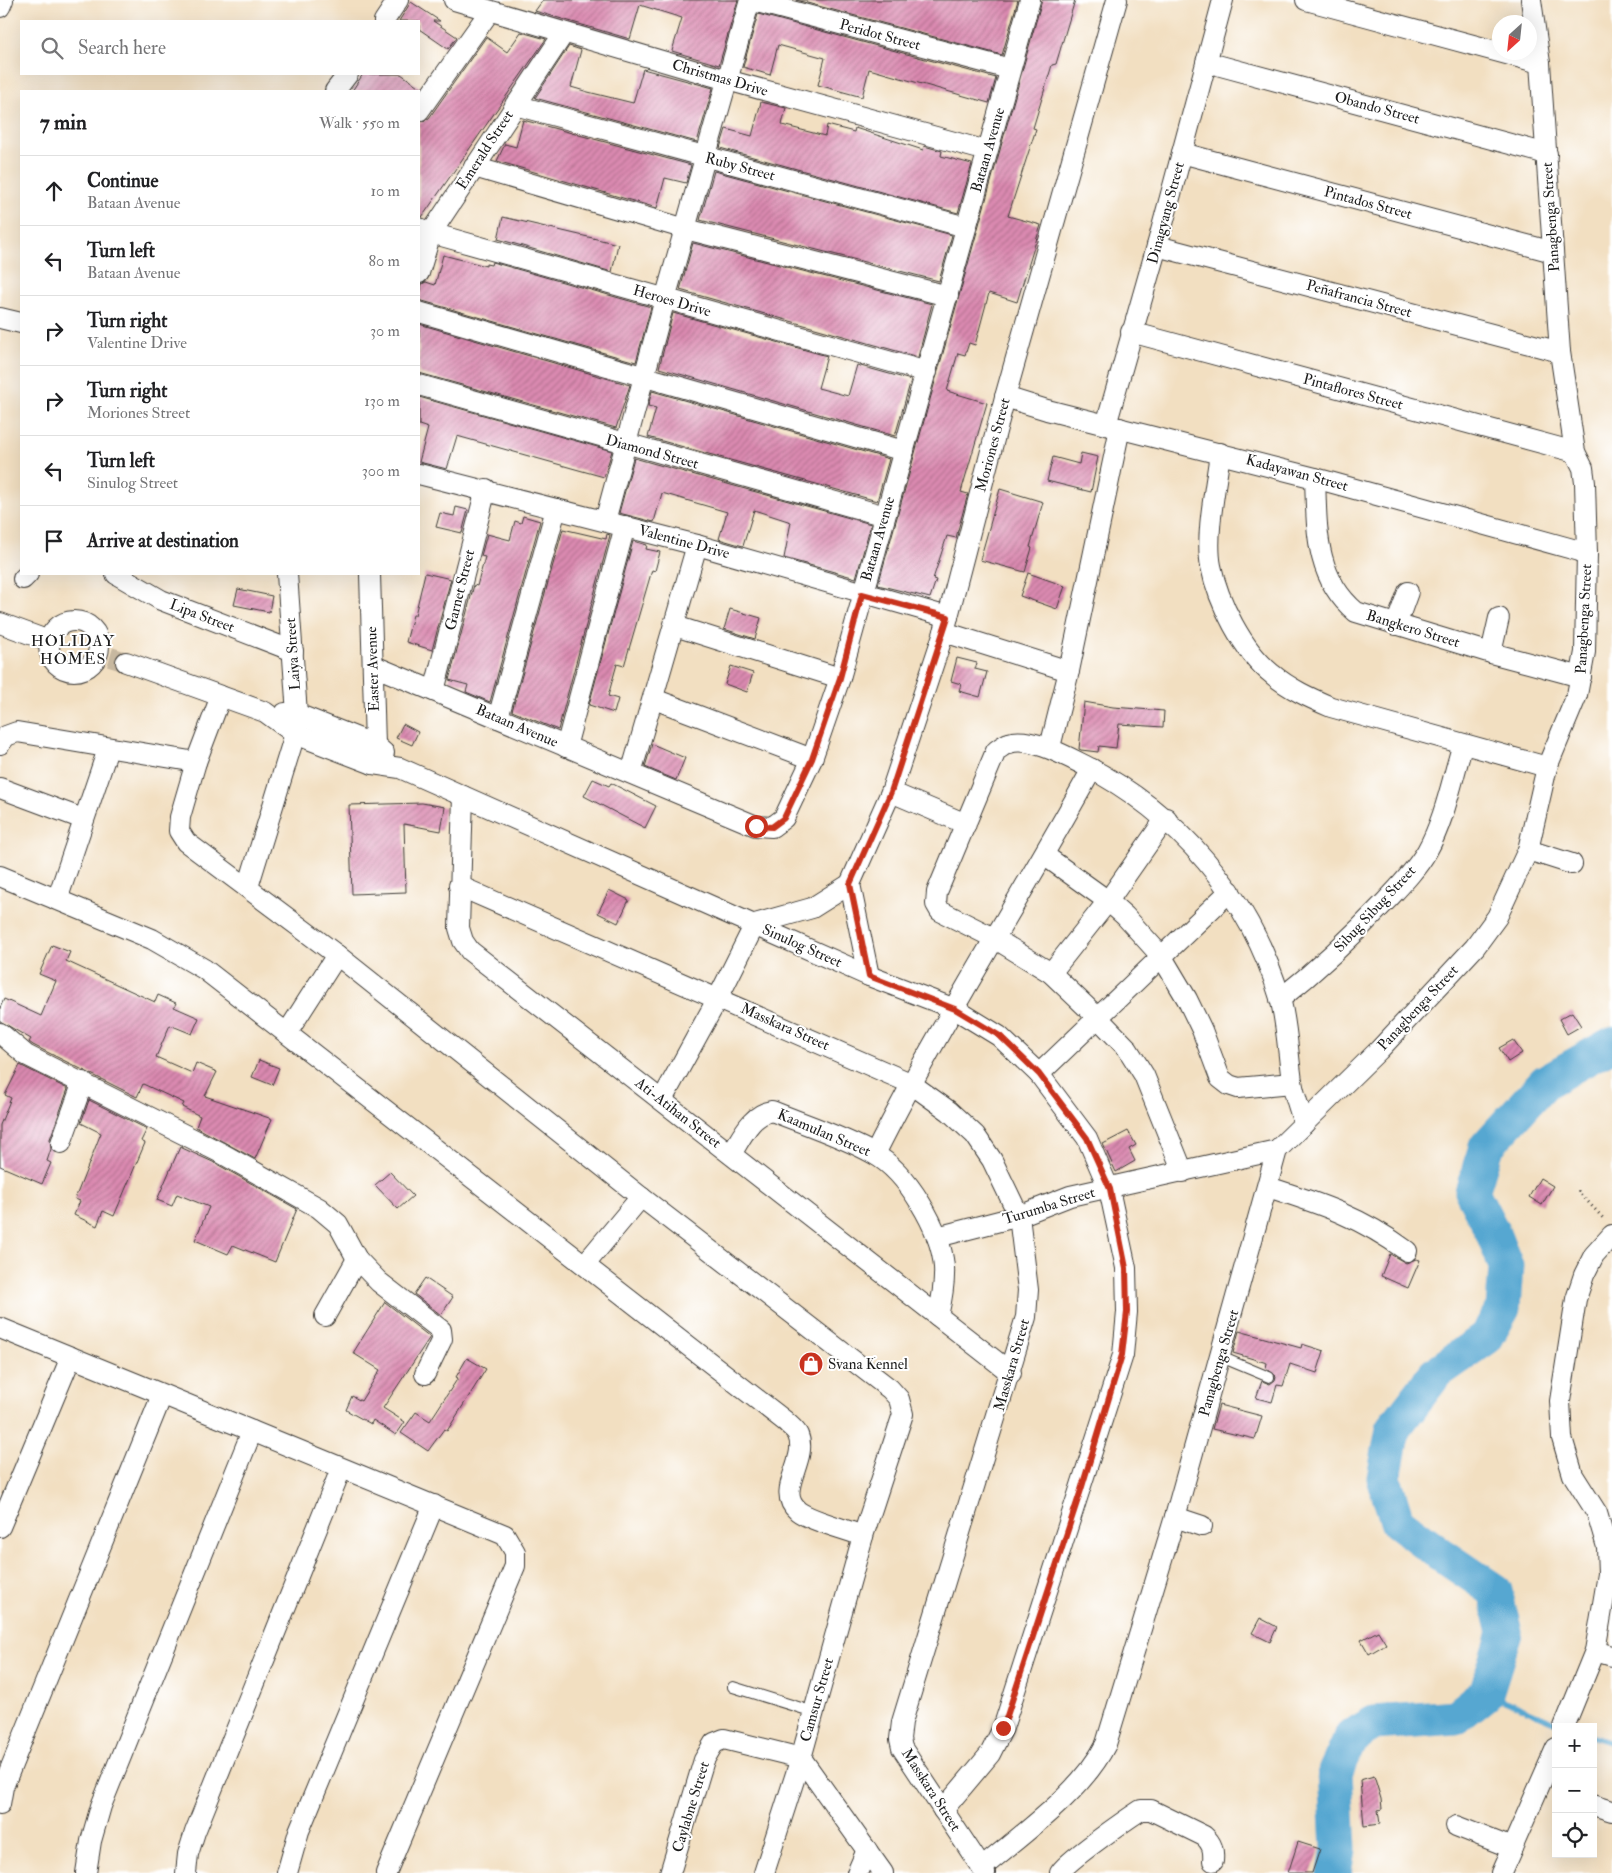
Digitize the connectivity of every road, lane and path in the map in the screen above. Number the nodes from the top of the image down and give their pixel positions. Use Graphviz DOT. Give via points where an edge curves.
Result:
graph roads {
  1 [pos="3,0"];
  2 [pos="398,0"];
  3 [pos="454,0"];
  4 [pos="750,0"];
  5 [pos="1028,0"];
  6 [pos="1117,0"];
  7 [pos="1223,0"];
  8 [pos="1306,0"];
  9 [pos="1531,0"];
  10 [pos="0,7"];
  11 [pos="490,11"];
  12 [pos="385,20"];
  13 [pos="564,33"];
  14 [pos="1206,62"];
  15 [pos="1540,63"];
  16 [pos="1010,70"];
  17 [pos="347,75"];
  18 [pos="727,80"];
  19 [pos="337,90"];
  20 [pos="515,105"];
  21 [pos="420,110"];
  22 [pos="987,151"];
  23 [pos="1182,153"];
  24 [pos="1547,154"];
  25 [pos="706,158"];
  26 [pos="474,166"];
  27 [pos="966,227"];
  28 [pos="686,229"];
  29 [pos="425,230"];
  30 [pos="1157,246"];
  31 [pos="1553,252"];
  32 [pos="420,266"];
  33 [pos="948,296"];
  34 [pos="665,298"];
  35 [pos="420,312"];
  36 [pos="0,318"];
  37 [pos="20,323"];
  38 [pos="1131,332"];
  39 [pos="1560,352"];
  40 [pos="927,372"];
  41 [pos="644,376"];
  42 [pos="420,385"];
  43 [pos="1005,397"];
  44 [pos="1113,427"];
  45 [pos="625,444"];
  46 [pos="904,450"];
  47 [pos="1575,452"];
  48 [pos="1220,453"];
  49 [pos="420,474"];
  50 [pos="1315,478"];
  51 [pos="486,490"];
  52 [pos="556,509"];
  53 [pos="885,516"];
  54 [pos="605,521"];
  55 [pos="625,526"];
  56 [pos="697,545"];
  57 [pos="1587,552"];
  58 [pos="118,575"];
  59 [pos="287,575"];
  60 [pos="370,575"];
  61 [pos="1408,592"];
  62 [pos="862,594"];
  63 [pos="1499,618"];
  64 [pos="0,623"];
  65 [pos="946,624"];
  66 [pos="1396,625"];
  67 [pos="675,626"];
  68 [pos="49,641"];
  69 [pos="293,651"];
  70 [pos="1491,653"];
  71 [pos="112,657"];
  72 [pos="374,666"];
  73 [pos="1069,671"];
  74 [pos="1581,677"];
  75 [pos="840,678"];
  76 [pos="434,691"];
  77 [pos="221,696"];
  78 [pos="654,699"];
  79 [pos="265,712"];
  80 [pos="297,714"];
  81 [pos="498,718"];
  82 [pos="295,734"];
  83 [pos="0,744"];
  84 [pos="1463,744"];
  85 [pos="566,747"];
  86 [pos="1050,747"];
  87 [pos="108,748"];
  88 [pos="374,755"];
  89 [pos="812,759"];
  90 [pos="196,762"];
  91 [pos="1547,767"];
  92 [pos="1092,769"];
  93 [pos="631,773"];
  94 [pos="0,788"];
  95 [pos="891,792"];
  96 [pos="463,796"];
  97 [pos="1166,818"];
  98 [pos="83,819"];
  99 [pos="966,824"];
  100 [pos="1528,850"];
  101 [pos="1044,856"];
  102 [pos="1572,864"];
  103 [pos="0,876"];
  104 [pos="850,884"];
  105 [pos="459,886"];
  106 [pos="248,887"];
  107 [pos="1230,891"];
  108 [pos="57,900"];
  109 [pos="1108,901"];
  110 [pos="755,924"];
  111 [pos="994,938"];
  112 [pos="337,955"];
  113 [pos="1162,957"];
  114 [pos="1051,973"];
  115 [pos="869,976"];
  116 [pos="718,998"];
  117 [pos="1280,999"];
  118 [pos="955,1009"];
  119 [pos="1098,1018"];
  120 [pos="287,1033"];
  121 [pos="0,1034"];
  122 [pos="1039,1074"];
  123 [pos="83,1082"];
  124 [pos="910,1083"];
  125 [pos="1292,1084"];
  126 [pos="662,1100"];
  127 [pos="1304,1124"];
  128 [pos="61,1143"];
  129 [pos="1278,1150"];
  130 [pos="732,1154"];
  131 [pos="875,1154"];
  132 [pos="1183,1172"];
  133 [pos="1268,1187"];
  134 [pos="1110,1189"];
  135 [pos="1578,1191"];
  136 [pos="641,1196"];
  137 [pos="1019,1216"];
  138 [pos="1609,1228"];
  139 [pos="937,1236"];
  140 [pos="1407,1251"];
  141 [pos="358,1259"];
  142 [pos="586,1263"];
  143 [pos="325,1316"];
  144 [pos="938,1316"];
  145 [pos="0,1328"];
  146 [pos="71,1357"];
  147 [pos="1221,1357"];
  148 [pos="425,1374"];
  149 [pos="1011,1374"];
  150 [pos="1269,1377"];
  151 [pos="162,1395"];
  152 [pos="252,1431"];
  153 [pos="341,1469"];
  154 [pos="434,1505"];
  155 [pos="1604,1515"];
  156 [pos="1175,1517"];
  157 [pos="1202,1526"];
  158 [pos="0,1527"];
  159 [pos="863,1536"];
  160 [pos="1604,1654"];
  161 [pos="734,1687"];
  162 [pos="814,1712"];
  163 [pos="1566,1722"];
  164 [pos="800,1758"];
  165 [pos="1552,1768"];
  166 [pos="1548,1791"];
  167 [pos="0,1804"];
  168 [pos="1597,1806"];
  169 [pos="944,1810"];
  170 [pos="1612,1811"];
  171 [pos="1456,1826"];
  172 [pos="1512,1848"];
  173 [pos="867,1850"];
  174 [pos="1212,1860"];
  175 [pos="984,1871"];
  176 [pos="86,1873"];
  177 [pos="186,1873"];
  178 [pos="287,1873"];
  179 [pos="386,1873"];
  180 [pos="670,1873"];
  181 [pos="764,1873"];
  182 [pos="857,1873"];
  183 [pos="883,1873"];
  184 [pos="1060,1873"];
  185 [pos="1501,1873"];
  1 -- 10 [label="street"];
  2 -- 12 [label="street"];
  3 -- 11 [label="street, Christmas Drive"];
  4 -- 16 [label="street, Peridot Street"];
  4 -- 18 [label="street"];
  5 -- 16 [label="street, Bataan Avenue"];
  6 -- 43 [label="street, Moriones Street"];
  7 -- 14 [label="street, Dinagyang Street"];
  8 -- 15 [label="street"];
  9 -- 15 [label="street, Panagbenga Street"];
  11 -- 13 [label="street, Christmas Drive"];
  11 -- 21 [label="street"];
  13 -- 18 [label="street, Christmas Drive"];
  13 -- 20 [label="street, Emerald Street"];
  14 -- 23 [label="street, Dinagyang Street"];
  14 -- 24 [label="street, Obando Street"];
  15 -- 24 [label="street, Panagbenga Street"];
  16 -- 22 [label="street, Bataan Avenue"];
  17 -- 19 [label="street"];
  18 -- 22 [label="street, Christmas Drive"];
  18 -- 25 [label="street"];
  20 -- 25 [label="street, Ruby Street"];
  20 -- 26 [label="street, Emerald Street"];
  22 -- 27 [label="street, Bataan Avenue"];
  23 -- 30 [label="street, Dinagyang Street"];
  23 -- 31 [label="street, Pintados Street"];
  24 -- 31 [label="street, Panagbenga Street"];
  25 -- 27 [label="street, Ruby Street"];
  25 -- 28 [label="street"];
  26 -- 28 [label="street"];
  26 -- 29 [label="street, Emerald Street"];
  27 -- 33 [label="street, Bataan Avenue"];
  28 -- 33 [label="street"];
  28 -- 34 [label="street"];
  29 -- 32 [label="street, Emerald Street"];
  29 -- 34 [label="street, Heroes Drive"];
  30 -- 38 [label="street, Dinagyang Street"];
  30 -- 39 [label="street, Peñafrancia Street"];
  31 -- 39 [label="street, Panagbenga Street"];
  33 -- 40 [label="street, Bataan Avenue"];
  34 -- 40 [label="street, Heroes Drive"];
  34 -- 41 [label="street"];
  35 -- 41 [label="street"];
  36 -- 37 [label="street"];
  38 -- 44 [label="street, Dinagyang Street"];
  38 -- 47 [label="street, Pintaflores Street"];
  39 -- 47 [label="street, Panagbenga Street"];
  40 -- 46 [label="street, Bataan Avenue"];
  41 -- 45 [label="street"];
  41 -- 46 [label="street"];
  42 -- 45 [label="street, Diamond Street"];
  43 -- 44 [label="street, Kadayawan Street"];
  43 -- 65 [label="street, Moriones Street"];
  44 -- 48 [label="street, Kadayawan Street"];
  44 -- 73 [label="street, Dinagyang Street"];
  45 -- 53 [label="street, Diamond Street"];
  45 -- 54 [label="street"];
  46 -- 53 [label="street, Bataan Avenue"];
  47 -- 57 [label="street, Panagbenga Street" via="1585,483"];
  48 -- 50 [label="street, Kadayawan Street"];
  48 -- 84 [label="street" via="1211,534 1211,566 1222,601 1242,640 1270,673 1302,695 1331,707"];
  49 -- 51 [label="street, Valentine Drive"];
  50 -- 57 [label="street, Kadayawan Street"];
  50 -- 66 [label="street, Bangkero Street" via="1317,538 1328,576 1341,599 1356,612"];
  51 -- 52 [label="street, Valentine Drive"];
  51 -- 76 [label="street, Garnet Street"];
  52 -- 54 [label="street, Valentine Drive"];
  52 -- 81 [label="street"];
  53 -- 62 [label="street, Bataan Avenue"];
  54 -- 55 [label="street, Valentine Drive"];
  55 -- 56 [label="street, Valentine Drive"];
  55 -- 85 [label="street"];
  56 -- 62 [label="street, Valentine Drive"];
  56 -- 67 [label="street"];
  57 -- 74 [label="street, Panagbenga Street" via="1585,652"];
  58 -- 69 [label="street, Lipa Street" via="161,600"];
  59 -- 69 [label="street, Laiya Street"];
  60 -- 72 [label="street, Easter Avenue"];
  61 -- 66 [label="street"];
  62 -- 65 [label="street, Valentine Drive"];
  62 -- 75 [label="street, Bataan Avenue"];
  63 -- 70 [label="street"];
  64 -- 68 [label="street"];
  65 -- 73 [label="street, Valentine Drive"];
  65 -- 95 [label="street, Moriones Street"];
  66 -- 70 [label="street, Bangkero Street"];
  67 -- 75 [label="street"];
  67 -- 78 [label="street"];
  68 -- 71 [label="street" via="49,652 63,670 86,670 95,662"];
  68 -- 71 [label="street" via="54,630 63,623 74,620 86,623 95,630"];
  69 -- 80 [label="street, Laiya Street"];
  70 -- 74 [label="street, Bangkero Street"];
  71 -- 77 [label="street"];
  72 -- 76 [label="street, Bataan Avenue"];
  72 -- 88 [label="street, Easter Avenue"];
  73 -- 86 [label="street, Dinagyang Street"];
  74 -- 91 [label="street, Panagbenga Street" via="1568,720"];
  75 -- 89 [label="street, Bataan Avenue"];
  76 -- 81 [label="street, Bataan Avenue"];
  77 -- 79 [label="street"];
  77 -- 90 [label="street, Camsur Street"];
  78 -- 89 [label="street"];
  78 -- 93 [label="street"];
  79 -- 80 [label="street"];
  79 -- 82 [label="street"];
  80 -- 82 [label="street, Laiya Street"];
  80 -- 88 [label="street"];
  81 -- 85 [label="street, Bataan Avenue"];
  82 -- 88 [label="street"];
  82 -- 106 [label="street, Laiya Street"];
  83 -- 87 [label="street" via="6,736 17,732"];
  84 -- 91 [label="street"];
  84 -- 117 [label="street, Sibug Sibug Street" via="1439,825 1426,852 1365,923"];
  85 -- 93 [label="street, Bataan Avenue"];
  86 -- 92 [label="street"];
  86 -- 99 [label="street" via="1010,742 996,751"];
  87 -- 90 [label="street"];
  87 -- 98 [label="street"];
  88 -- 96 [label="street, Sinulog Street"];
  89 -- 93 [label="street, Bataan Avenue" via="784,818 772,827 756,826"];
  90 -- 106 [label="street, Camsur Street" via="179,831 186,842"];
  91 -- 100 [label="street, Panagbenga Street"];
  92 -- 97 [label="street"];
  92 -- 101 [label="street"];
  94 -- 98 [label="street"];
  95 -- 99 [label="street"];
  95 -- 104 [label="street, Moriones Street"];
  96 -- 105 [label="street, Ati-Atihan Street"];
  96 -- 110 [label="street, Sinulog Street"];
  97 -- 107 [label="street"];
  97 -- 109 [label="street"];
  98 -- 108 [label="street"];
  99 -- 111 [label="street" via="937,892 936,904 940,911"];
  100 -- 102 [label="street"];
  100 -- 127 [label="street, Panagbenga Street" via="1497,917 1475,947 1379,1050"];
  101 -- 109 [label="street"];
  101 -- 111 [label="street"];
  103 -- 108 [label="street"];
  104 -- 110 [label="street" via="812,908"];
  104 -- 115 [label="street"];
  105 -- 116 [label="street, Masskara Street"];
  105 -- 126 [label="street, Ati-Atihan Street" via="459,928 470,952"];
  106 -- 112 [label="street, Camsur Street"];
  107 -- 113 [label="street"];
  107 -- 117 [label="street" via="1251,927"];
  108 -- 120 [label="street" via="152,939 204,969"];
  109 -- 113 [label="street"];
  109 -- 114 [label="street"];
  110 -- 115 [label="street, Sinulog Street"];
  110 -- 116 [label="street"];
  111 -- 114 [label="street"];
  111 -- 118 [label="street"];
  112 -- 120 [label="street"];
  112 -- 136 [label="street, Camsur Street"];
  113 -- 119 [label="street"];
  113 -- 125 [label="street" via="1202,1030 1220,1078 1238,1088"];
  114 -- 119 [label="street"];
  115 -- 118 [label="street, Sinulog Street"];
  116 -- 124 [label="street, Masskara Street"];
  116 -- 126 [label="street"];
  117 -- 125 [label="street"];
  118 -- 122 [label="street, Sinulog Street" via="1000,1036"];
  118 -- 124 [label="street"];
  119 -- 122 [label="street"];
  119 -- 132 [label="street" via="1127,1048 1144,1075"];
  120 -- 142 [label="street"];
  121 -- 123 [label="street" via="26,1055"];
  122 -- 134 [label="street, Sinulog Street" via="1087,1138"];
  123 -- 128 [label="street"];
  123 -- 141 [label="street" via="319,1208 338,1224"];
  124 -- 131 [label="street"];
  124 -- 137 [label="street, Masskara Street" via="975,1135 992,1160"];
  125 -- 127 [label="street"];
  126 -- 130 [label="street, Ati-Atihan Street"];
  127 -- 129 [label="street, Panagbenga Street"];
  129 -- 132 [label="street, Turumba Street"];
  129 -- 133 [label="street, Panagbenga Street"];
  130 -- 131 [label="street, Kaamulan Street" via="751,1122 761,1112 772,1111"];
  130 -- 144 [label="street, Ati-Atihan Street"];
  131 -- 139 [label="street, Kaamulan Street" via="902,1178 919,1200"];
  132 -- 134 [label="street, Turumba Street"];
  133 -- 140 [label="street" via="1356,1218"];
  133 -- 147 [label="street, Panagbenga Street"];
  134 -- 137 [label="street, Turumba Street" via="1070,1196"];
  134 -- 169 [label="street, Sinulog Street" via="1126,1268 1127,1312 1122,1355 1003,1728 990,1754"];
  135 -- 138 [label="path"];
  136 -- 142 [label="street"];
  136 -- 159 [label="street, Camsur Street" via="890,1389 898,1399 903,1414"];
  137 -- 139 [label="street, Turumba Street"];
  137 -- 149 [label="street, Masskara Street" via="1028,1290 1026,1317"];
  138 -- 155 [label="street" via="1576,1299 1560,1401 1562,1438 1570,1466 1586,1500"];
  139 -- 144 [label="street, Kaamulan Street" via="945,1285"];
  141 -- 143 [label="street"];
  141 -- 148 [label="street" via="379,1282 441,1330 442,1339"];
  142 -- 159 [label="street" via="798,1434 800,1446 789,1491 790,1503 800,1513"];
  144 -- 149 [label="street, Ati-Atihan Street"];
  145 -- 146 [label="street"];
  146 -- 151 [label="street"];
  146 -- 158 [label="street"];
  147 -- 150 [label="lane"];
  147 -- 156 [label="street, Panagbenga Street"];
  149 -- 169 [label="street, Masskara Street" via="902,1722 902,1748"];
  151 -- 152 [label="street"];
  151 -- 167 [label="street" via="3,1787"];
  152 -- 153 [label="street"];
  152 -- 176 [label="street" via="101,1806"];
  153 -- 154 [label="street"];
  153 -- 177 [label="street" via="194,1832"];
  154 -- 178 [label="street" via="299,1831"];
  154 -- 179 [label="street" via="505,1535 515,1552 515,1566"];
  155 -- 160 [label="street" via="1608,1574"];
  156 -- 157 [label="street"];
  156 -- 175 [label="street, Panagbenga Street" via="1099,1758 1080,1783"];
  159 -- 162 [label="street, Camsur Street"];
  160 -- 163 [label="street"];
  161 -- 162 [label="lane"];
  162 -- 164 [label="street, Camsur Street"];
  164 -- 173 [label="street, Camsur Street"];
  164 -- 180 [label="street, Caylabne Street" via="724,1739 714,1743 704,1760"];
  164 -- 181 [label="street"];
  165 -- 166 [label="street"];
  166 -- 172 [label="street"];
  168 -- 170 [label="street"];
  169 -- 175 [label="street, Masskara Street"];
  171 -- 172 [label="street"];
  172 -- 185 [label="street"];
  173 -- 182 [label="street"];
  173 -- 183 [label="street, Camsur Street"];
  174 -- 184 [label="street" via="1214,1851 1204,1836 1151,1810 1141,1810 1074,1857"];
}
